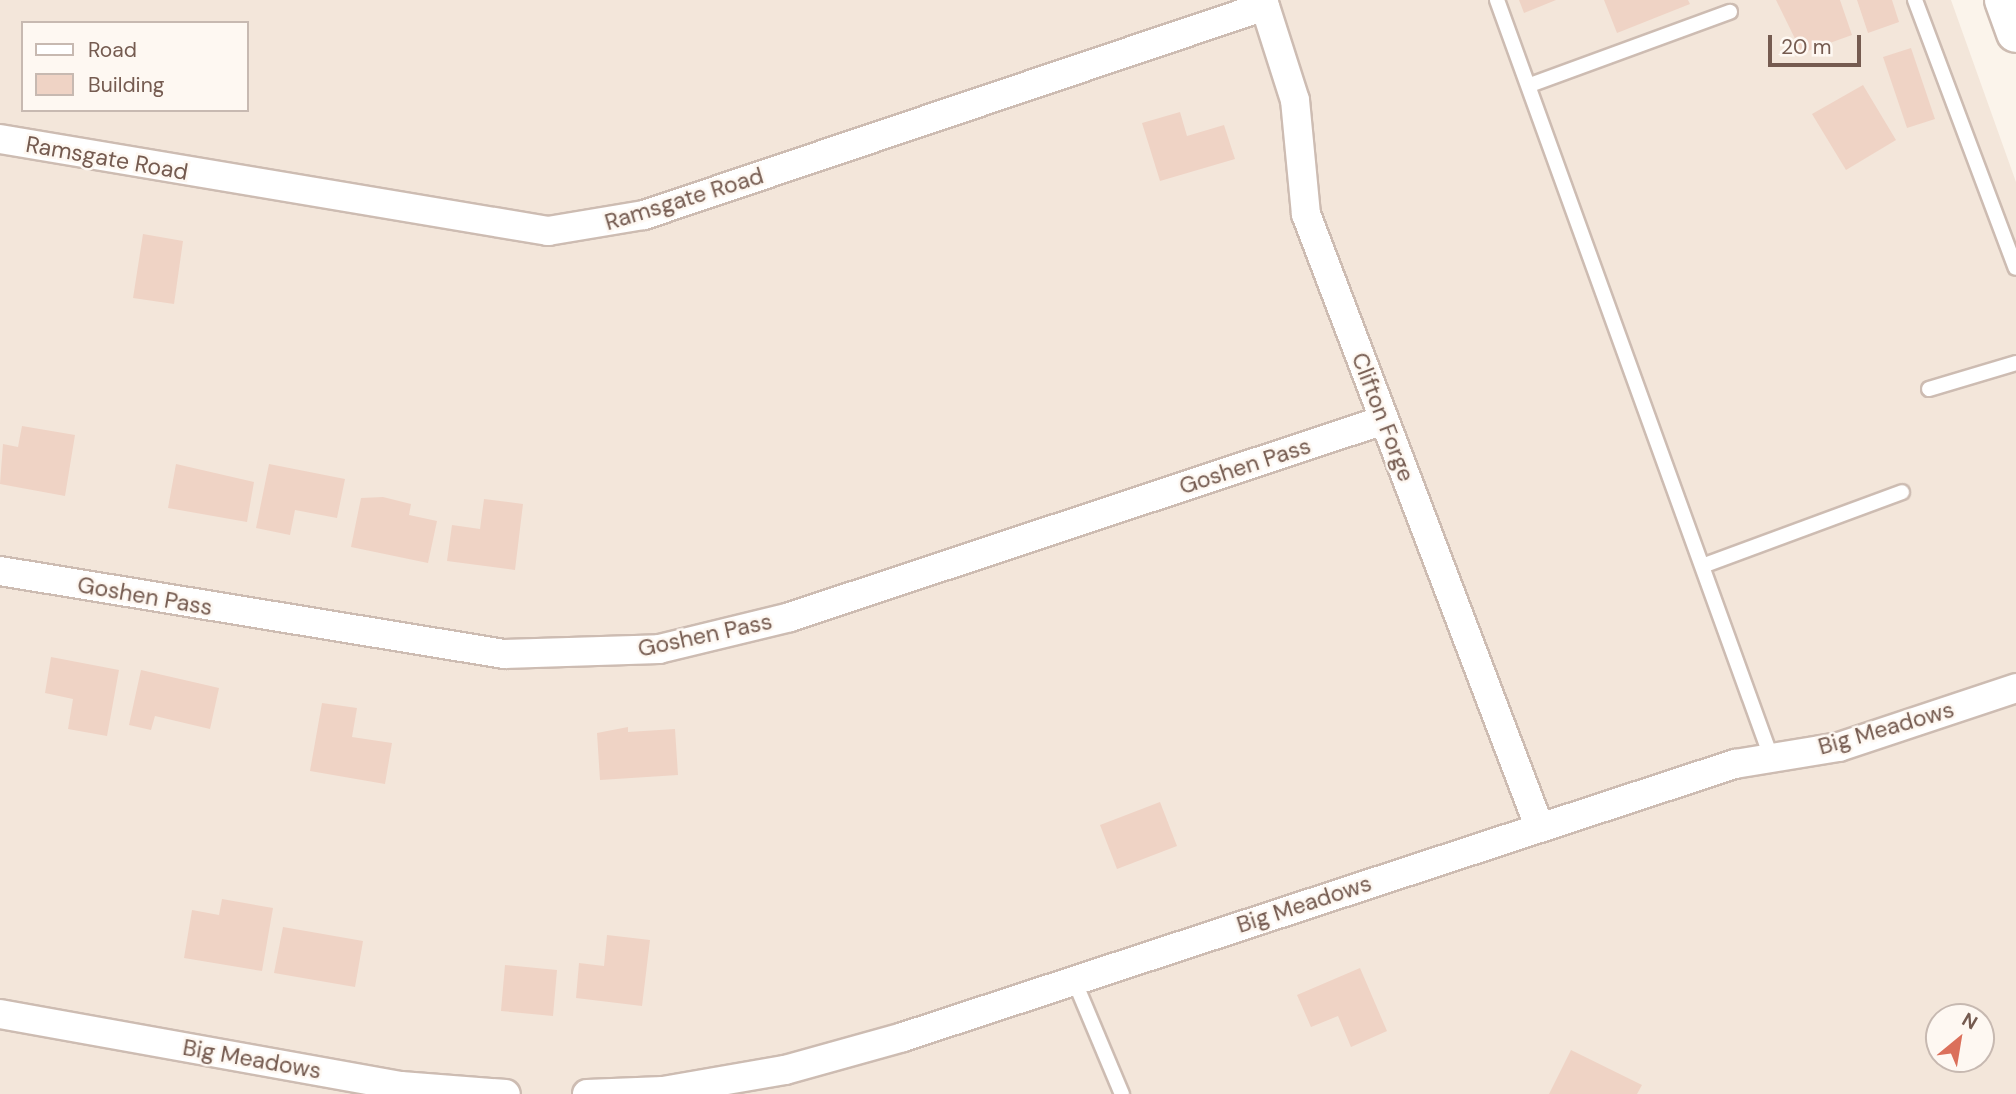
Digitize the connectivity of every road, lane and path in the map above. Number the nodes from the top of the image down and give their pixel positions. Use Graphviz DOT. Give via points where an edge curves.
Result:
graph roads {
  1 [pos="1497,0"];
  2 [pos="1915,0"];
  3 [pos="2004,0"];
  4 [pos="1264,3"];
  5 [pos="1730,12"];
  6 [pos="2016,33"];
  7 [pos="1530,85"];
  8 [pos="0,139"];
  9 [pos="2016,268"];
  10 [pos="2016,363"];
  11 [pos="1929,389"];
  12 [pos="1384,420"];
  13 [pos="1902,492"];
  14 [pos="1706,565"];
  15 [pos="0,571"];
  16 [pos="2016,688"];
  17 [pos="1770,754"];
  18 [pos="1539,826"];
  19 [pos="1074,980"];
  20 [pos="0,1014"];
  21 [pos="354,1086"];
  22 [pos="506,1094"];
  23 [pos="587,1094"];
  24 [pos="1122,1094"];
  1 -- 7 [label="lane"];
  2 -- 9 [label="lane"];
  3 -- 6 [label="main road"];
  4 -- 8 [label="street, Ramsgate Road" via="644,215 548,231"];
  4 -- 12 [label="street, Clifton Forge" via="1295,100 1306,214"];
  5 -- 7 [label="lane"];
  7 -- 14 [label="lane"];
  10 -- 11 [label="lane"];
  12 -- 15 [label="street, Goshen Pass" via="790,617 659,649 504,654"];
  12 -- 18 [label="street, Clifton Forge"];
  13 -- 14 [label="lane"];
  14 -- 17 [label="lane"];
  16 -- 17 [label="street, Big Meadows" via="1839,747"];
  17 -- 18 [label="street, Big Meadows"];
  18 -- 19 [label="street, Big Meadows"];
  19 -- 23 [label="street, Big Meadows" via="785,1070 663,1091"];
  19 -- 24 [label="lane"];
  20 -- 21 [label="street, Big Meadows"];
  21 -- 22 [label="street, Big Meadows"];
}
